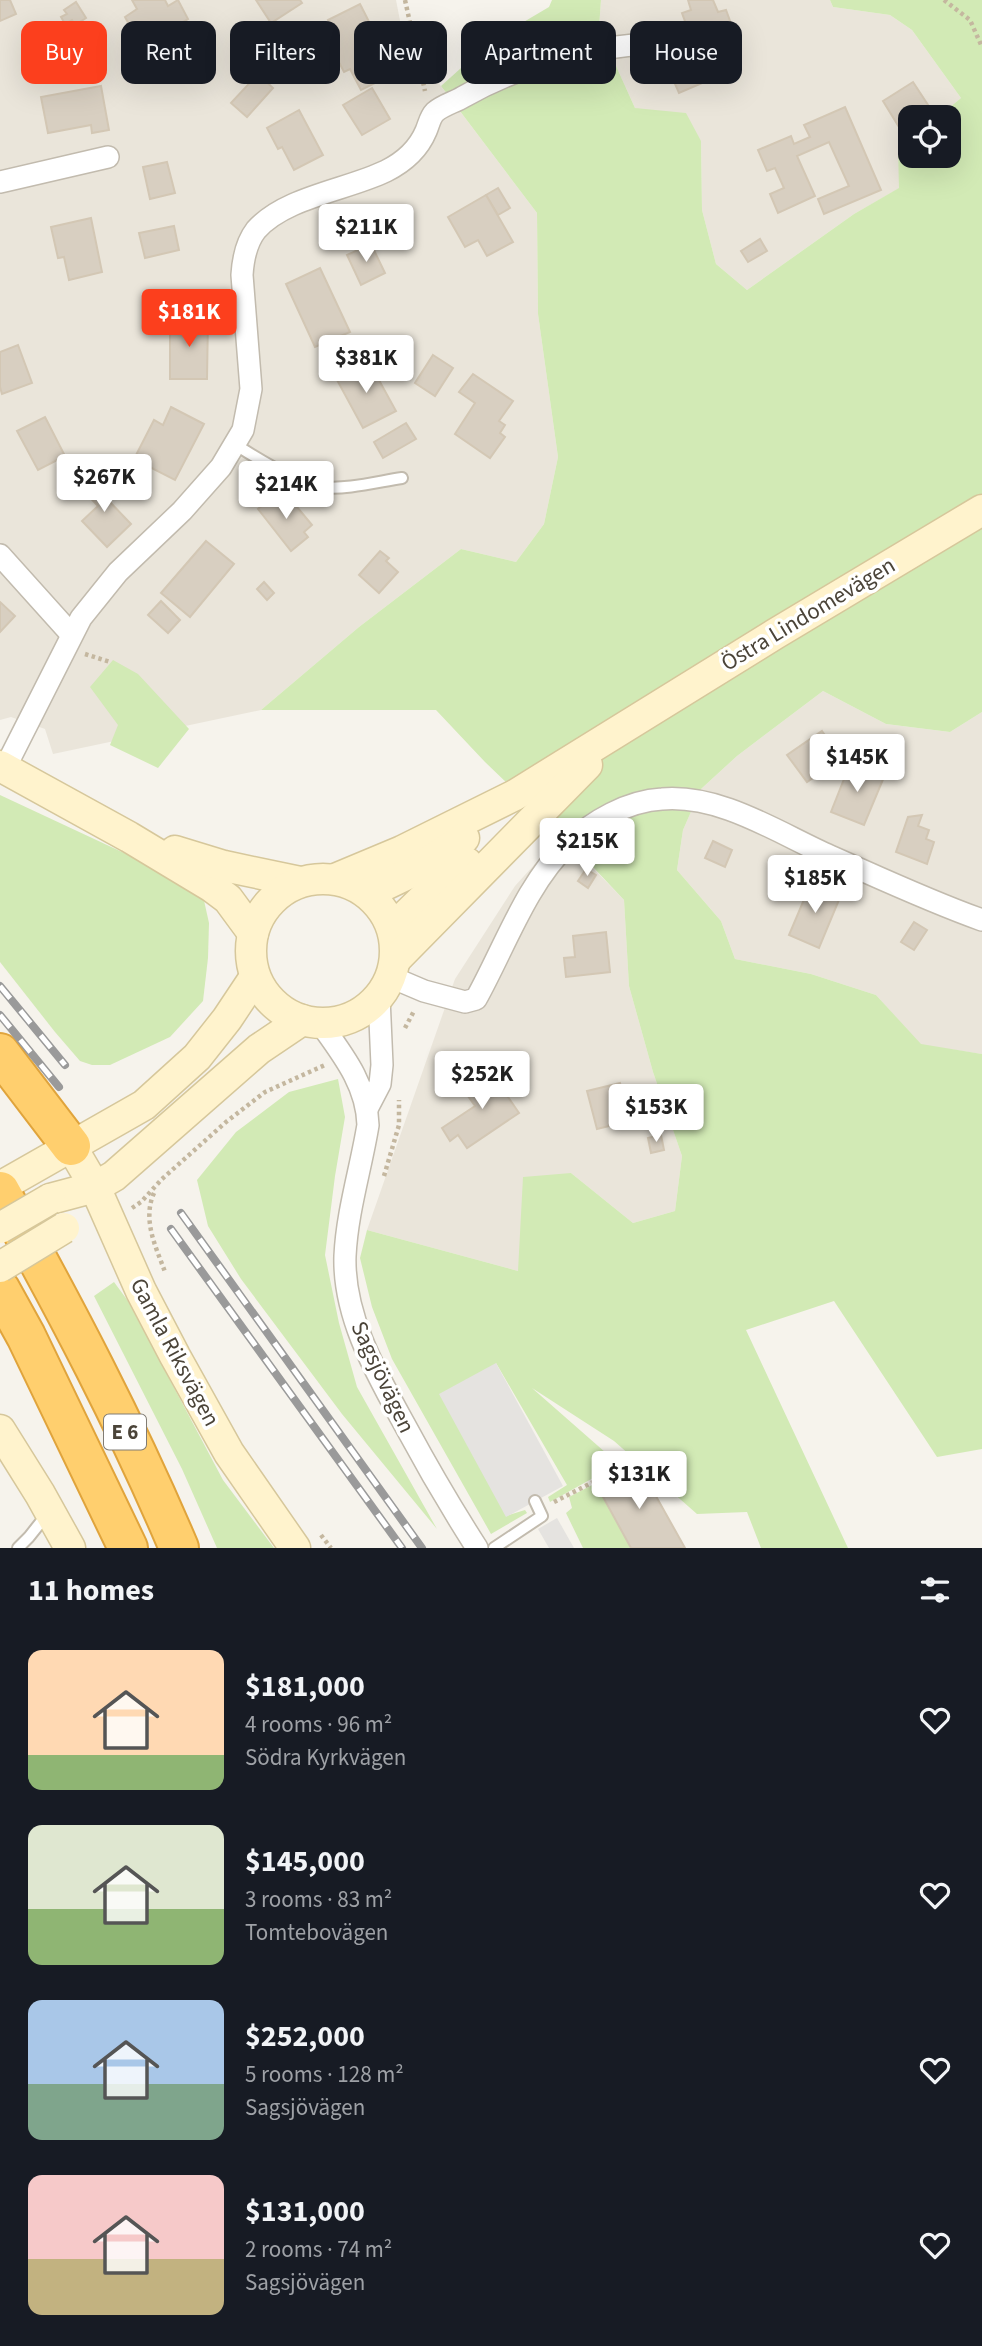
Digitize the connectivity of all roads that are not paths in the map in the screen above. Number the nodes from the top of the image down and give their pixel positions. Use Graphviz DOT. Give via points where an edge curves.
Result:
graph roads {
  1 [pos="630,46"];
  2 [pos="108,157"];
  3 [pos="0,182"];
  4 [pos="236,444"];
  5 [pos="402,478"];
  6 [pos="982,510"];
  7 [pos="0,555"];
  8 [pos="71,635"];
  9 [pos="636,719"];
  10 [pos="2,767"];
  11 [pos="515,795"];
  12 [pos="556,795"];
  13 [pos="129,837"];
  14 [pos="335,879"];
  15 [pos="300,882"];
  16 [pos="368,893"];
  17 [pos="982,920"];
  18 [pos="393,928"];
  19 [pos="253,933"];
  20 [pos="255,976"];
  21 [pos="389,978"];
  22 [pos="311,1022"];
  23 [pos="0,1054"];
  24 [pos="368,1107"];
  25 [pos="71,1146"];
  26 [pos="95,1187"];
  27 [pos="0,1189"];
  28 [pos="0,1228"];
  29 [pos="0,1267"];
  30 [pos="0,1289"];
  31 [pos="0,1430"];
  32 [pos="535,1501"];
  33 [pos="50,1511"];
  34 [pos="306,1539"];
  35 [pos="18,1548"];
  36 [pos="69,1548"];
  37 [pos="128,1548"];
  38 [pos="179,1548"];
  39 [pos="477,1548"];
  40 [pos="495,1548"];
  1 -- 4 [label="street" via="544,62 490,82 434,113 406,159 317,195 256,231 243,258 251,389"];
  2 -- 3 [label="street"];
  4 -- 5 [label="lane" via="316,487"];
  4 -- 8 [label="street" via="181,511 118,572"];
  6 -- 9 [label="street, Östra Lindomevägen"];
  7 -- 8 [label="street"];
  8 -- 10 [label="street"];
  9 -- 11 [label="street, Östra Lindomevägen"];
  9 -- 12 [label="street, Östra Lindomevägen"];
  10 -- 13 [label="street"];
  11 -- 14 [label="street, Östra Lindomevägen"];
  11 -- 16 [label="street, Östra Lindomevägen" via="443,853"];
  12 -- 18 [label="street, Östra Lindomevägen" via="431,891"];
  12 -- 21 [label="street, Östra Lindomevägen"];
  13 -- 15 [label="street" via="224,866"];
  13 -- 19 [label="street" via="228,899"];
  14 -- 15 [label="street"];
  14 -- 16 [label="street"];
  15 -- 19 [label="street" via="270,901"];
  16 -- 18 [label="street"];
  17 -- 21 [label="street" via="752,819 704,802 659,799 628,806 596,821 567,845 537,883 477,999 465,1002"];
  18 -- 21 [label="street" via="396,943"];
  19 -- 20 [label="street"];
  20 -- 22 [label="street" via="263,991 287,1014"];
  20 -- 25 [label="street" via="227,1020 172,1081 144,1105"];
  21 -- 22 [label="street" via="367,1009 353,1017"];
  21 -- 24 [label="street, Sagsjövägen" via="380,1084"];
  22 -- 24 [label="street, Sagsjövägen" via="359,1082"];
  22 -- 26 [label="street" via="259,1049 114,1176"];
  23 -- 25 [label="highway"];
  24 -- 39 [label="street, Sagsjövägen" via="345,1256 350,1302 384,1388"];
  25 -- 26 [label="street, Gamla Riksvägen"];
  25 -- 27 [label="street"];
  26 -- 28 [label="street, bridge" via="50,1199"];
  26 -- 29 [label="street, bridge" via="81,1212 64,1228"];
  26 -- 34 [label="street, Gamla Riksvägen" via="141,1291 229,1453"];
  27 -- 38 [label="highway, E 6" via="70,1317"];
  30 -- 37 [label="highway, E 6"];
  31 -- 33 [label="street"];
  32 -- 40 [label="lane" via="545,1520"];
  33 -- 35 [label="lane"];
  33 -- 36 [label="street"];
}
